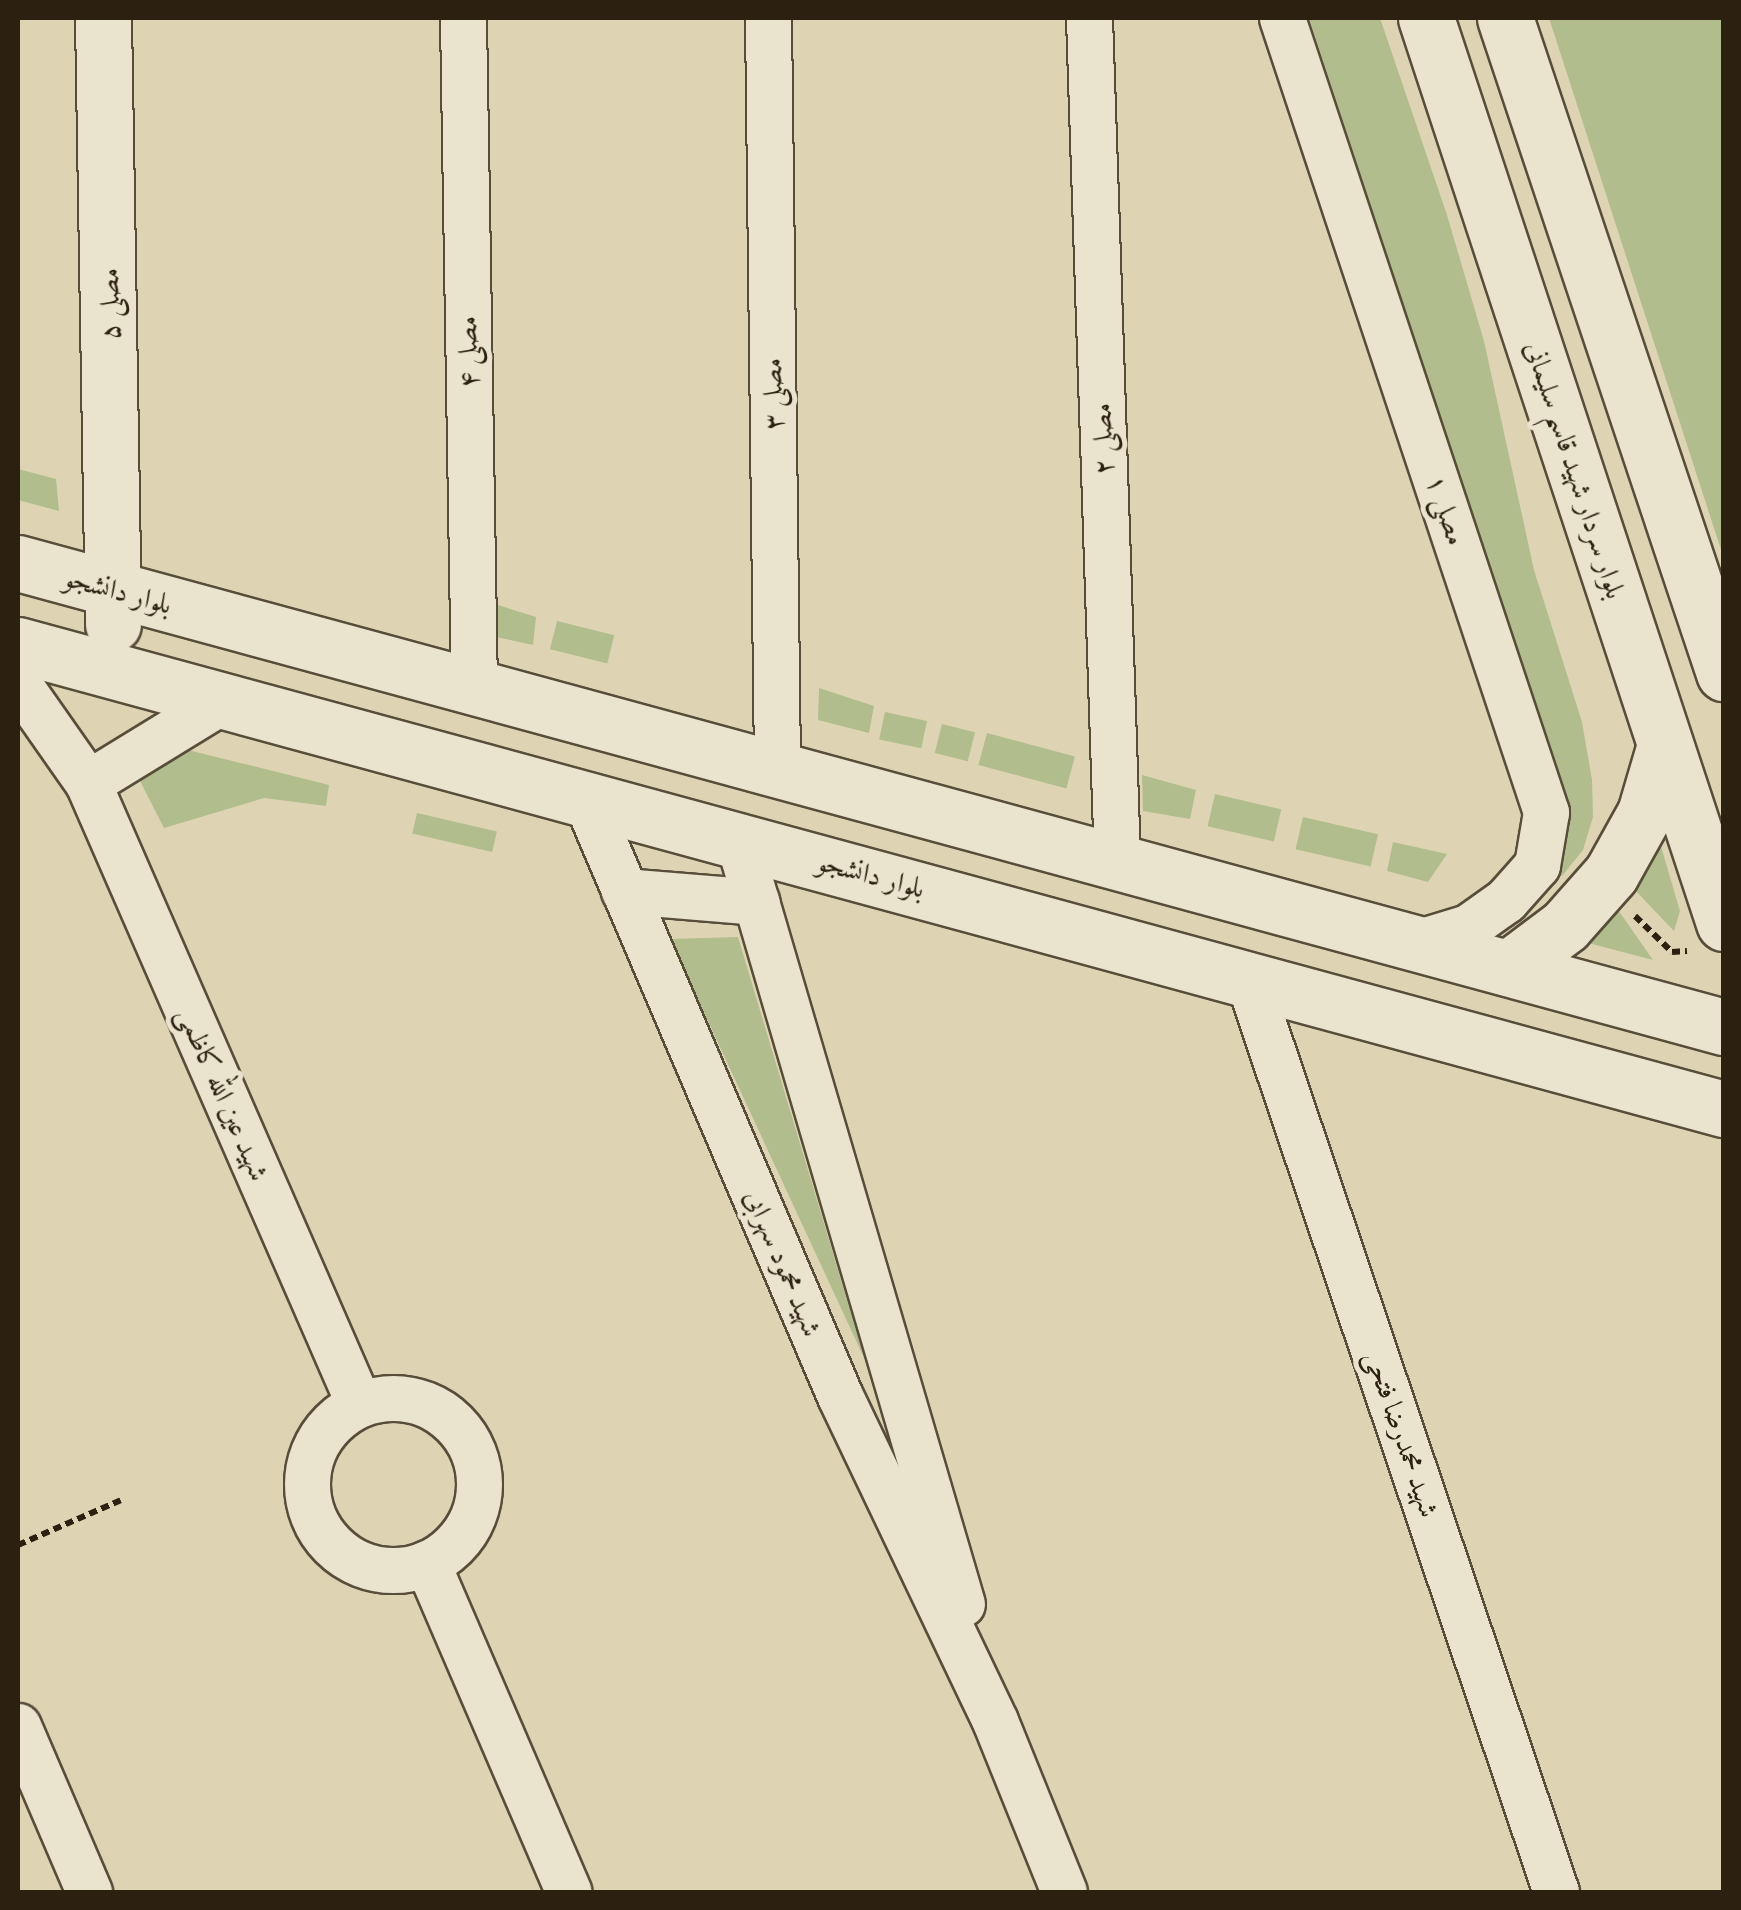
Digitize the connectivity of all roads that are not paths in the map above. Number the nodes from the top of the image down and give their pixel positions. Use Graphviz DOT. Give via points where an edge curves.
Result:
graph roads {
  1 [pos="103,18"];
  2 [pos="463,18"];
  3 [pos="768,18"];
  4 [pos="1088,18"];
  5 [pos="1282,18"];
  6 [pos="1426,18"];
  7 [pos="1505,18"];
  8 [pos="18,563"];
  9 [pos="116,590"];
  10 [pos="18,645"];
  11 [pos="110,668"];
  12 [pos="1724,673"];
  13 [pos="18,682"];
  14 [pos="474,687"];
  15 [pos="222,702"];
  16 [pos="1665,746"];
  17 [pos="778,770"];
  18 [pos="88,783"];
  19 [pos="585,798"];
  20 [pos="738,840"];
  21 [pos="1116,862"];
  22 [pos="624,891"];
  23 [pos="756,902"];
  24 [pos="1715,936"];
  25 [pos="1416,943"];
  26 [pos="1508,968"];
  27 [pos="1247,976"];
  28 [pos="1724,1026"];
  29 [pos="1724,1109"];
  30 [pos="899,1378"];
  31 [pos="840,1396"];
  32 [pos="359,1404"];
  33 [pos="427,1563"];
  34 [pos="995,1721"];
  35 [pos="18,1726"];
  36 [pos="90,1892"];
  37 [pos="569,1892"];
  38 [pos="1064,1892"];
  39 [pos="1556,1892"];
  1 -- 9 [label="main road, مصلی ۵"];
  2 -- 14 [label="street, مصلی ۴"];
  3 -- 17 [label="street, مصلی ۳"];
  4 -- 21 [label="street, مصلی ۲"];
  5 -- 25 [label="street, مصلی ۱" via="1546,812 1537,865 1506,900 1468,927"];
  6 -- 16 [label="main road, بلوار سردار شهید قاسم سلیمانی"];
  7 -- 12 [label="main road"];
  8 -- 9 [label="main road, بلوار دانشجو"];
  9 -- 11 [label="main road, مصلی ۵"];
  9 -- 14 [label="main road, بلوار دانشجو"];
  10 -- 11 [label="main road, بلوار دانشجو"];
  11 -- 15 [label="main road, بلوار دانشجو"];
  13 -- 18 [label="street, شهید عین الله کاظمی"];
  14 -- 17 [label="main road, بلوار دانشجو"];
  15 -- 18 [label="street"];
  15 -- 19 [label="main road, بلوار دانشجو"];
  16 -- 24 [label="main road, بلوار سردار شهید قاسم سلیمانی"];
  16 -- 26 [label="main road" via="1645,812 1602,884 1565,926"];
  17 -- 21 [label="main road, بلوار دانشجو"];
  18 -- 32 [label="street, شهید عین الله کاظمی"];
  19 -- 20 [label="main road, بلوار دانشجو"];
  19 -- 22 [label="street, شهید محمود سهرابی"];
  20 -- 23 [label="street, شهید محمود سهرابی"];
  20 -- 27 [label="main road, بلوار دانشجو"];
  21 -- 25 [label="main road, بلوار دانشجو"];
  22 -- 23 [label="street"];
  22 -- 31 [label="street, شهید محمود سهرابی"];
  23 -- 30 [label="street, شهید محمود سهرابی"];
  25 -- 26 [label="main road, بلوار دانشجو"];
  26 -- 28 [label="main road, بلوار دانشجو"];
  27 -- 29 [label="main road, بلوار دانشجو"];
  27 -- 39 [label="street, شهید محمدرضا فتحی"];
  30 -- 31 [label="street" via="892,1396 876,1406 857,1407"];
  30 -- 34 [label="street, شهید محمود سهرابی"];
  31 -- 34 [label="street, شهید محمود سهرابی"];
  32 -- 33 [label="street" via="381,1398 425,1404 452,1422 472,1450 479,1494 474,1516 454,1544"];
  32 -- 33 [label="street" via="324,1432 313,1452 307,1474 314,1518 326,1538 361,1564 406,1570"];
  33 -- 37 [label="street"];
  34 -- 38 [label="street, شهید محمود سهرابی"];
  35 -- 36 [label="street"];
}
